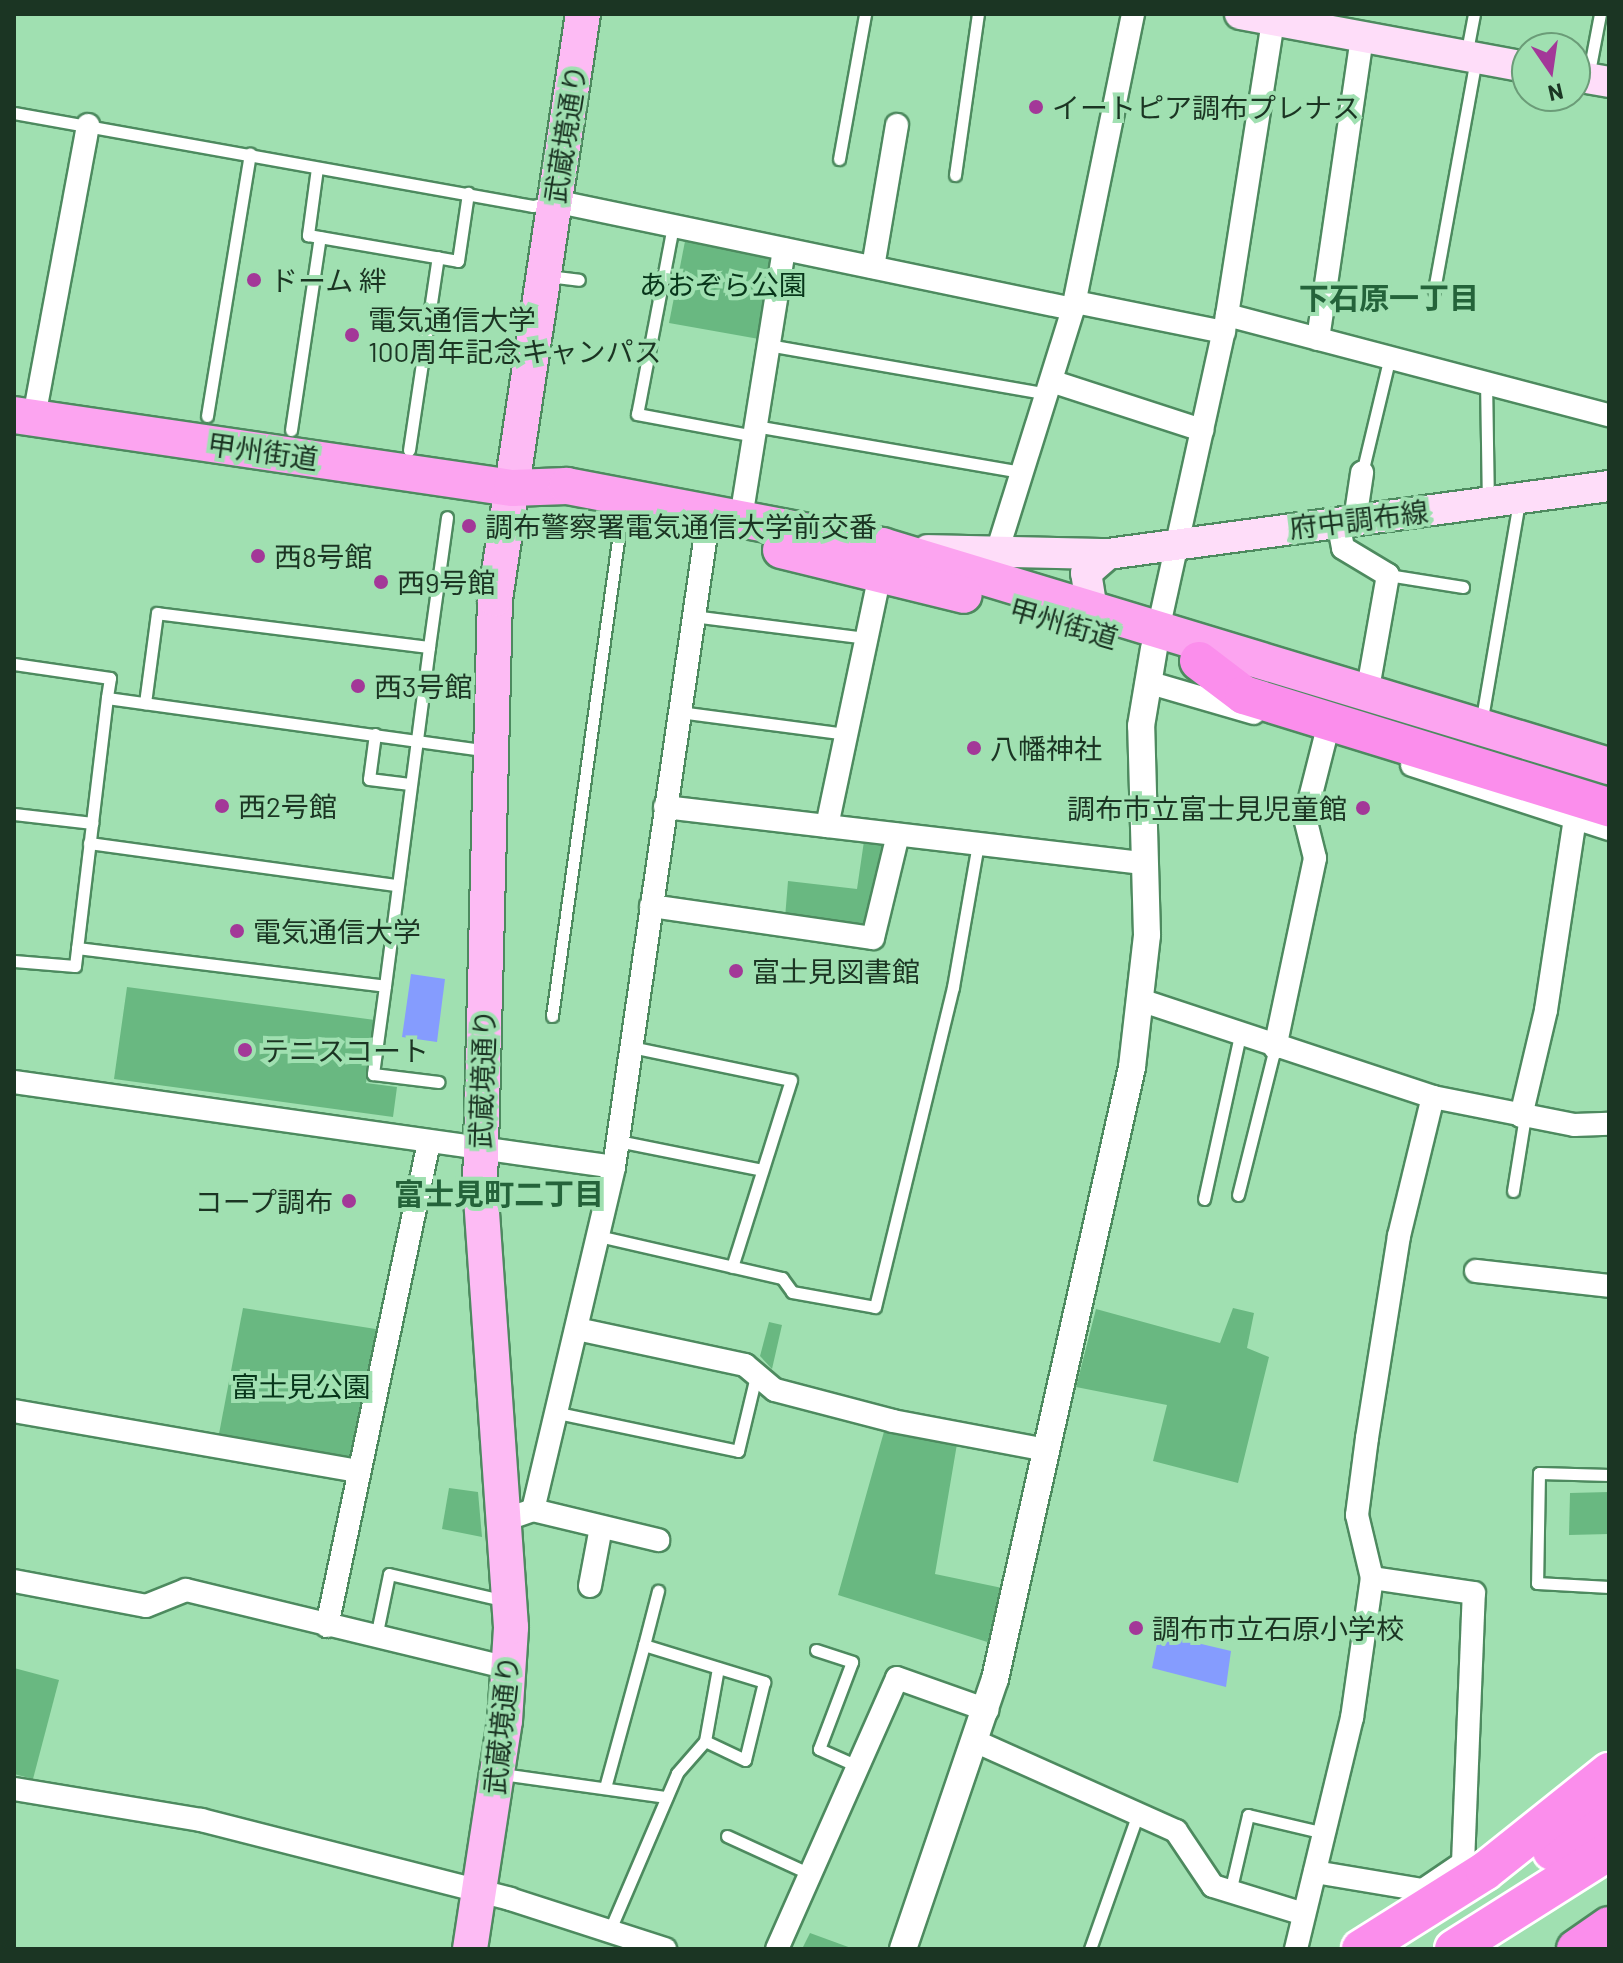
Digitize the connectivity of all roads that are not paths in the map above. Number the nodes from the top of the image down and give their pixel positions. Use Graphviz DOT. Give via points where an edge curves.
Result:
graph roads {
  1 [pos="583,14"];
  2 [pos="865,14"];
  3 [pos="978,14"];
  4 [pos="1133,14"];
  5 [pos="1240,14"];
  6 [pos="1474,14"];
  7 [pos="1600,14"];
  8 [pos="1273,17"];
  9 [pos="1354,28"];
  10 [pos="1471,57"];
  11 [pos="1511,64"];
  12 [pos="1591,79"];
  13 [pos="14,113"];
  14 [pos="88,125"];
  15 [pos="897,125"];
  16 [pos="250,154"];
  17 [pos="839,159"];
  18 [pos="317,168"];
  19 [pos="955,175"];
  20 [pos="468,193"];
  21 [pos="554,201"];
  22 [pos="673,226"];
  23 [pos="320,237"];
  24 [pos="784,249"];
  25 [pos="438,257"];
  26 [pos="873,267"];
  27 [pos="543,278"];
  28 [pos="579,280"];
  29 [pos="1434,290"];
  30 [pos="1074,306"];
  31 [pos="1226,324"];
  32 [pos="1318,339"];
  33 [pos="768,345"];
  34 [pos="1390,355"];
  35 [pos="1486,379"];
  36 [pos="1051,388"];
  37 [pos="1609,415"];
  38 [pos="24,416"];
  39 [pos="207,416"];
  40 [pos="291,430"];
  41 [pos="1202,430"];
  42 [pos="755,431"];
  43 [pos="409,450"];
  44 [pos="1021,472"];
  45 [pos="1362,473"];
  46 [pos="1609,486"];
  47 [pos="512,488"];
  48 [pos="1519,499"];
  49 [pos="1488,503"];
  50 [pos="447,517"];
  51 [pos="741,518"];
  52 [pos="621,519"];
  53 [pos="1346,521"];
  54 [pos="706,534"];
  55 [pos="1178,543"];
  56 [pos="1108,554"];
  57 [pos="996,555"];
  58 [pos="881,560"];
  59 [pos="1388,575"];
  60 [pos="1463,587"];
  61 [pos="1092,610"];
  62 [pos="692,615"];
  63 [pos="866,638"];
  64 [pos="429,647"];
  65 [pos="1153,653"];
  66 [pos="1199,661"];
  67 [pos="14,664"];
  68 [pos="1367,694"];
  69 [pos="107,698"];
  70 [pos="145,703"];
  71 [pos="678,712"];
  72 [pos="1480,729"];
  73 [pos="375,734"];
  74 [pos="846,734"];
  75 [pos="1326,735"];
  76 [pos="417,740"];
  77 [pos="490,751"];
  78 [pos="1609,766"];
  79 [pos="410,784"];
  80 [pos="1609,787"];
  81 [pos="665,807"];
  82 [pos="1592,812"];
  83 [pos="14,814"];
  84 [pos="92,823"];
  85 [pos="827,826"];
  86 [pos="1609,829"];
  87 [pos="898,835"];
  88 [pos="89,843"];
  89 [pos="978,844"];
  90 [pos="1145,863"];
  91 [pos="397,885"];
  92 [pos="651,906"];
  93 [pos="77,948"];
  94 [pos="14,961"];
  95 [pos="385,986"];
  96 [pos="1143,1001"];
  97 [pos="552,1016"];
  98 [pos="1240,1035"];
  99 [pos="631,1047"];
  100 [pos="1275,1048"];
  101 [pos="14,1082"];
  102 [pos="439,1082"];
  103 [pos="1433,1097"];
  104 [pos="1523,1116"];
  105 [pos="1609,1124"];
  106 [pos="618,1141"];
  107 [pos="429,1143"];
  108 [pos="480,1149"];
  109 [pos="614,1167"];
  110 [pos="758,1169"];
  111 [pos="1513,1191"];
  112 [pos="1238,1195"];
  113 [pos="1204,1199"];
  114 [pos="594,1235"];
  115 [pos="732,1267"];
  116 [pos="1476,1271"];
  117 [pos="1609,1286"];
  118 [pos="577,1329"];
  119 [pos="755,1380"];
  120 [pos="14,1411"];
  121 [pos="558,1413"];
  122 [pos="1046,1450"];
  123 [pos="358,1471"];
  124 [pos="1609,1475"];
  125 [pos="520,1514"];
  126 [pos="601,1527"];
  127 [pos="658,1540"];
  128 [pos="1372,1578"];
  129 [pos="14,1581"];
  130 [pos="590,1586"];
  131 [pos="1609,1587"];
  132 [pos="658,1591"];
  133 [pos="511,1602"];
  134 [pos="327,1626"];
  135 [pos="376,1637"];
  136 [pos="644,1645"];
  137 [pos="816,1650"];
  138 [pos="509,1668"];
  139 [pos="718,1668"];
  140 [pos="987,1710"];
  141 [pos="705,1741"];
  142 [pos="977,1742"];
  143 [pos="1609,1748"];
  144 [pos="855,1765"];
  145 [pos="1609,1771"];
  146 [pos="498,1774"];
  147 [pos="606,1784"];
  148 [pos="14,1789"];
  149 [pos="666,1797"];
  150 [pos="1609,1813"];
  151 [pos="1137,1816"];
  152 [pos="1325,1833"];
  153 [pos="727,1836"];
  154 [pos="1609,1851"];
  155 [pos="1463,1863"];
  156 [pos="1315,1872"];
  157 [pos="808,1873"];
  158 [pos="1423,1890"];
  159 [pos="479,1892"];
  160 [pos="1230,1892"];
  161 [pos="1304,1914"];
  162 [pos="1609,1926"];
  163 [pos="609,1932"];
  164 [pos="470,1949"];
  165 [pos="665,1949"];
  166 [pos="777,1949"];
  167 [pos="903,1949"];
  168 [pos="1090,1949"];
  169 [pos="1296,1949"];
  170 [pos="1361,1949"];
  171 [pos="1393,1949"];
  172 [pos="1455,1949"];
  173 [pos="1576,1949"];
  1 -- 21 [label="main road, 武蔵境通り"];
  2 -- 17 [label="lane"];
  3 -- 19 [label="lane"];
  4 -- 30 [label="street"];
  5 -- 8 [label="main road"];
  6 -- 10 [label="lane"];
  7 -- 12 [label="lane"];
  8 -- 9 [label="main road"];
  8 -- 31 [label="street"];
  9 -- 10 [label="main road"];
  9 -- 32 [label="street"];
  10 -- 11 [label="main road"];
  10 -- 29 [label="lane"];
  13 -- 14 [label="lane"];
  14 -- 16 [label="lane"];
  14 -- 38 [label="street"];
  15 -- 26 [label="street"];
  16 -- 18 [label="lane"];
  16 -- 39 [label="lane"];
  18 -- 20 [label="lane"];
  18 -- 23 [label="lane" via="308,235"];
  20 -- 21 [label="lane" via="533,206"];
  20 -- 25 [label="lane" via="458,261"];
  21 -- 22 [label="street"];
  21 -- 27 [label="main road, 武蔵境通り"];
  22 -- 24 [label="street"];
  22 -- 42 [label="lane" via="637,414"];
  23 -- 25 [label="lane"];
  23 -- 40 [label="lane"];
  24 -- 26 [label="street"];
  24 -- 33 [label="street"];
  25 -- 43 [label="lane"];
  26 -- 30 [label="street"];
  27 -- 28 [label="lane"];
  27 -- 47 [label="main road, 武蔵境通り"];
  30 -- 31 [label="street"];
  30 -- 36 [label="street"];
  31 -- 32 [label="street"];
  31 -- 41 [label="street"];
  32 -- 34 [label="street"];
  33 -- 36 [label="lane"];
  33 -- 42 [label="street"];
  34 -- 35 [label="street"];
  34 -- 45 [label="lane"];
  35 -- 37 [label="street"];
  35 -- 49 [label="lane"];
  36 -- 41 [label="street"];
  36 -- 44 [label="street"];
  38 -- 47 [label="highway, 甲州街道"];
  41 -- 55 [label="street"];
  42 -- 44 [label="lane"];
  42 -- 51 [label="street"];
  44 -- 57 [label="street"];
  45 -- 53 [label="street"];
  46 -- 48 [label="main road, 府中調布線"];
  47 -- 51 [label="highway, 甲州街道" via="567,486"];
  47 -- 52 [label="highway, 甲州街道" via="541,504"];
  47 -- 77 [label="main road, 武蔵境通り" via="495,599"];
  48 -- 49 [label="main road, 府中調布線"];
  48 -- 72 [label="lane"];
  49 -- 53 [label="main road, 府中調布線"];
  50 -- 64 [label="lane"];
  51 -- 58 [label="highway, 甲州街道"];
  52 -- 54 [label="highway, 甲州街道"];
  52 -- 97 [label="lane"];
  53 -- 55 [label="main road, 府中調布線"];
  53 -- 59 [label="street" via="1343,548"];
  54 -- 58 [label="highway, 甲州街道"];
  54 -- 62 [label="street"];
  55 -- 56 [label="main road, 府中調布線"];
  55 -- 65 [label="street"];
  56 -- 57 [label="main road, 府中調布線"];
  56 -- 61 [label="main road" via="1086,573"];
  57 -- 58 [label="main road, 府中調布線"];
  58 -- 61 [label="highway, 甲州街道"];
  58 -- 63 [label="street"];
  58 -- 65 [label="highway, 甲州街道"];
  59 -- 60 [label="lane"];
  59 -- 68 [label="street"];
  61 -- 65 [label="highway, 甲州街道"];
  62 -- 63 [label="lane"];
  62 -- 71 [label="street"];
  63 -- 74 [label="street"];
  64 -- 70 [label="lane" via="157,613"];
  64 -- 76 [label="lane"];
  65 -- 66 [label="highway, 甲州街道"];
  65 -- 68 [label="highway, 甲州街道"];
  65 -- 75 [label="street"];
  65 -- 90 [label="street" via="1139,772"];
  66 -- 80 [label="highway, 甲州街道"];
  66 -- 82 [label="highway" via="1244,695"];
  67 -- 69 [label="lane" via="110,678"];
  68 -- 72 [label="highway, 甲州街道"];
  69 -- 70 [label="lane"];
  69 -- 84 [label="lane"];
  70 -- 73 [label="lane"];
  71 -- 74 [label="lane"];
  71 -- 81 [label="street"];
  72 -- 78 [label="highway, 甲州街道"];
  73 -- 76 [label="lane"];
  73 -- 79 [label="lane" via="369,779"];
  74 -- 85 [label="street"];
  75 -- 82 [label="street"];
  75 -- 100 [label="street" via="1305,818 1315,858"];
  76 -- 77 [label="lane" via="445,750"];
  76 -- 79 [label="lane"];
  77 -- 108 [label="main road, 武蔵境通り"];
  79 -- 91 [label="lane"];
  81 -- 85 [label="street"];
  81 -- 92 [label="street"];
  82 -- 86 [label="street"];
  82 -- 104 [label="street"];
  83 -- 84 [label="lane"];
  84 -- 88 [label="lane"];
  85 -- 87 [label="street"];
  87 -- 89 [label="street"];
  87 -- 92 [label="street" via="873,938"];
  88 -- 91 [label="lane"];
  88 -- 93 [label="lane"];
  89 -- 90 [label="street"];
  89 -- 115 [label="lane" via="953,987 875,1307 792,1292 782,1278"];
  90 -- 96 [label="street"];
  91 -- 95 [label="lane"];
  92 -- 99 [label="street"];
  93 -- 94 [label="lane" via="75,966"];
  93 -- 95 [label="lane"];
  95 -- 102 [label="lane" via="373,1074"];
  96 -- 98 [label="street"];
  96 -- 122 [label="street"];
  98 -- 100 [label="street"];
  98 -- 113 [label="lane"];
  99 -- 106 [label="street"];
  99 -- 110 [label="lane" via="791,1080"];
  100 -- 103 [label="street"];
  100 -- 112 [label="lane"];
  101 -- 107 [label="street"];
  103 -- 104 [label="street"];
  103 -- 128 [label="street" via="1399,1236 1357,1515"];
  104 -- 105 [label="street"];
  104 -- 111 [label="lane"];
  106 -- 109 [label="street"];
  106 -- 110 [label="lane"];
  107 -- 108 [label="street"];
  107 -- 123 [label="street"];
  108 -- 109 [label="street"];
  108 -- 125 [label="main road, 武蔵境通り" via="485,1294"];
  109 -- 114 [label="street"];
  110 -- 115 [label="lane"];
  114 -- 115 [label="lane"];
  114 -- 118 [label="street"];
  116 -- 117 [label="street"];
  118 -- 119 [label="street" via="745,1365"];
  118 -- 121 [label="street"];
  119 -- 121 [label="lane" via="738,1451"];
  119 -- 122 [label="street" via="893,1421"];
  120 -- 123 [label="street"];
  121 -- 125 [label="street"];
  122 -- 140 [label="street"];
  123 -- 134 [label="street"];
  124 -- 131 [label="lane" via="1539,1473 1537,1583"];
  125 -- 126 [label="street"];
  125 -- 133 [label="main road, 武蔵境通り"];
  126 -- 127 [label="street"];
  126 -- 130 [label="street"];
  128 -- 152 [label="street" via="1352,1718"];
  128 -- 155 [label="street" via="1474,1593"];
  129 -- 134 [label="street" via="146,1606 186,1590"];
  132 -- 136 [label="lane"];
  133 -- 135 [label="lane" via="389,1574"];
  133 -- 138 [label="main road, 武蔵境通り"];
  134 -- 135 [label="street"];
  135 -- 138 [label="street"];
  136 -- 139 [label="lane"];
  136 -- 147 [label="lane"];
  137 -- 144 [label="lane" via="852,1662 819,1749"];
  138 -- 146 [label="main road, 武蔵境通り"];
  139 -- 141 [label="lane"];
  139 -- 141 [label="lane" via="764,1682 745,1760"];
  140 -- 142 [label="street"];
  140 -- 144 [label="street" via="897,1678"];
  141 -- 149 [label="lane"];
  142 -- 151 [label="street"];
  142 -- 167 [label="street"];
  143 -- 155 [label="street" via="1541,1814"];
  144 -- 157 [label="street"];
  145 -- 170 [label="highway, bridge" via="1485,1871"];
  146 -- 147 [label="lane"];
  146 -- 159 [label="main road, 武蔵境通り"];
  147 -- 149 [label="lane"];
  148 -- 159 [label="street" via="201,1820"];
  149 -- 163 [label="lane"];
  150 -- 171 [label="highway, bridge"];
  151 -- 160 [label="street" via="1176,1831 1213,1886"];
  151 -- 168 [label="lane"];
  152 -- 156 [label="street"];
  152 -- 160 [label="lane" via="1248,1815"];
  153 -- 157 [label="lane"];
  154 -- 172 [label="highway, bridge"];
  155 -- 158 [label="street"];
  156 -- 158 [label="street"];
  156 -- 161 [label="street"];
  157 -- 166 [label="street"];
  158 -- 172 [label="street"];
  159 -- 163 [label="street"];
  159 -- 164 [label="main road, 武蔵境通り"];
  160 -- 161 [label="street"];
  161 -- 169 [label="street"];
  162 -- 173 [label="highway"];
  163 -- 165 [label="street"];
}
